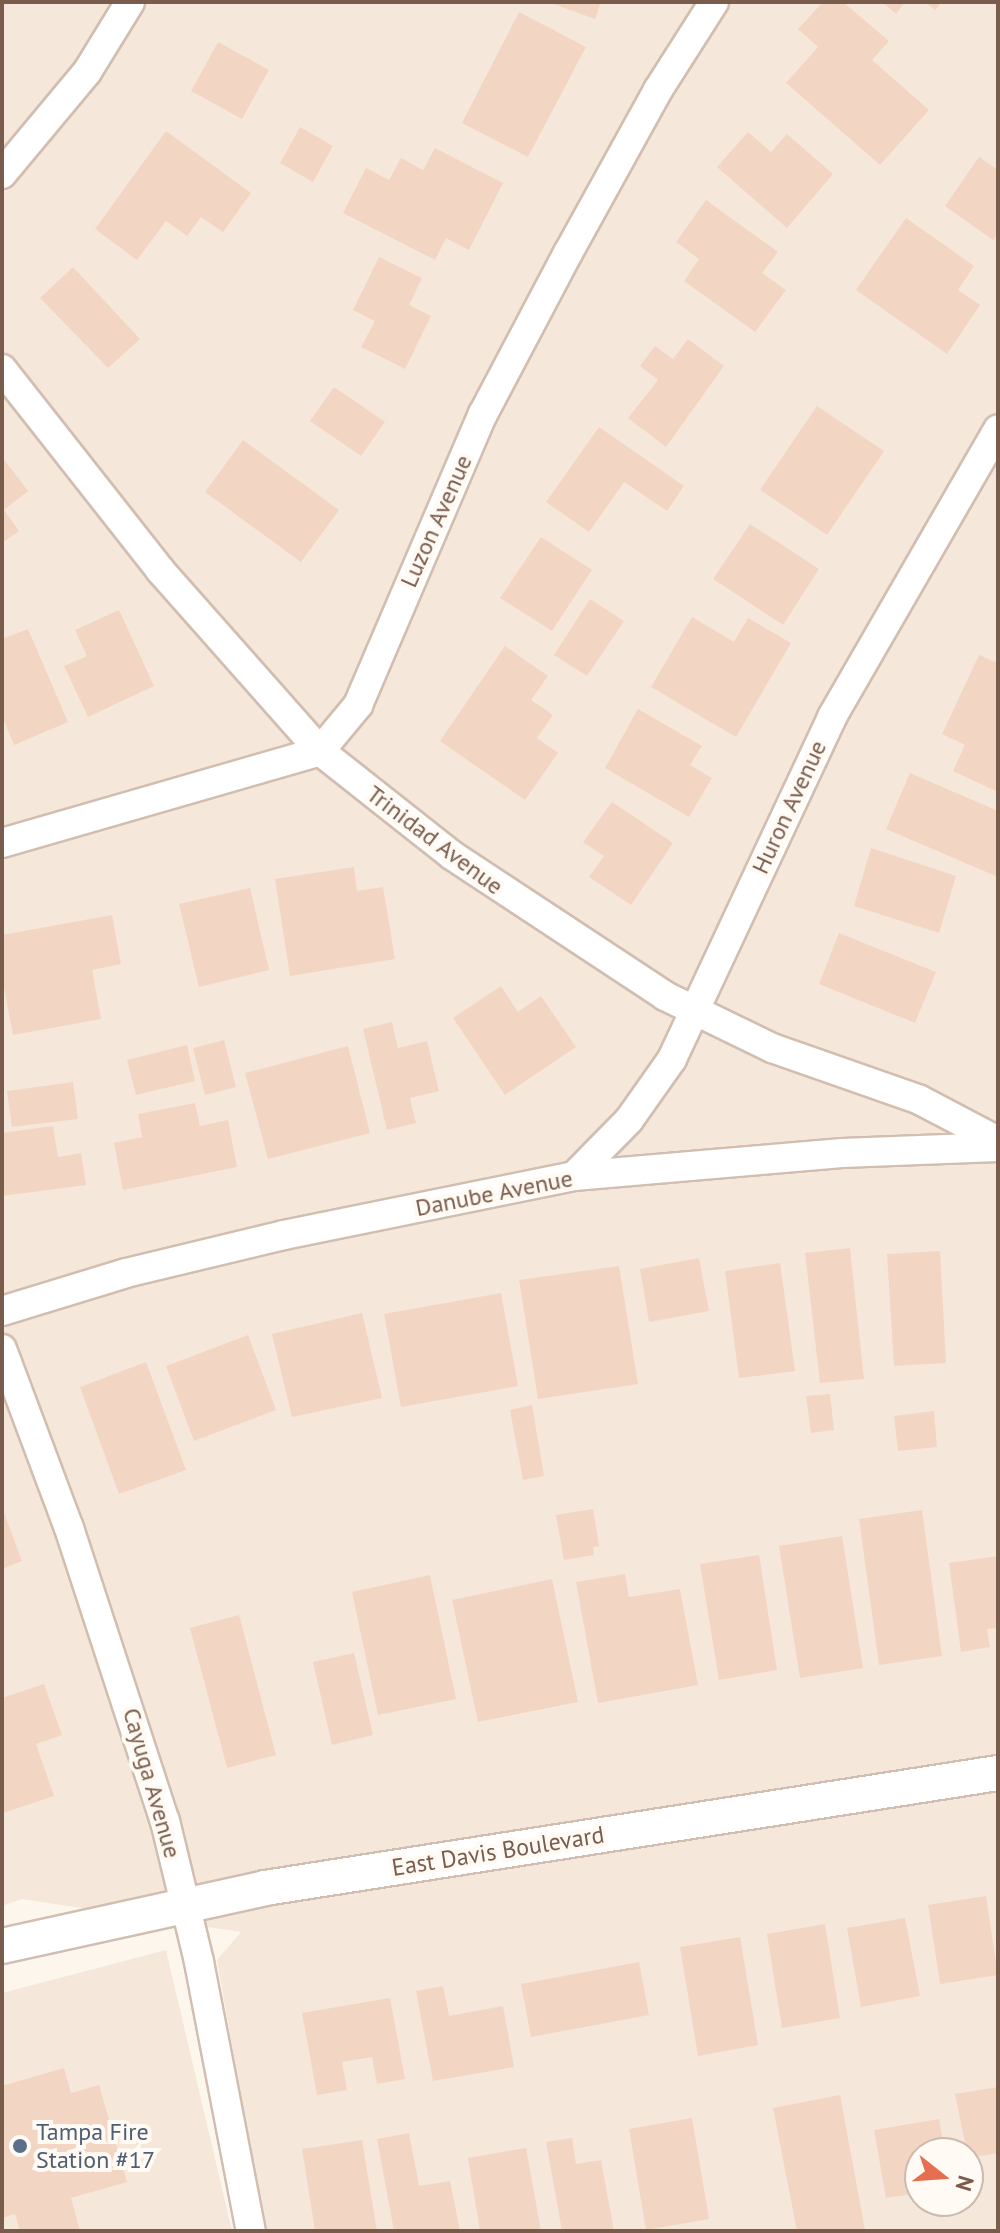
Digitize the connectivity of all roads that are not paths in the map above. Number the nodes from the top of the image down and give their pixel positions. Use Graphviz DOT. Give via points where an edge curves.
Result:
graph roads {
  1 [pos="130,2"];
  2 [pos="714,2"];
  3 [pos="2,174"];
  4 [pos="2,369"];
  5 [pos="998,430"];
  6 [pos="320,751"];
  7 [pos="2,843"];
  8 [pos="696,1011"];
  9 [pos="998,1144"];
  10 [pos="574,1176"];
  11 [pos="2,1311"];
  12 [pos="2,1349"];
  13 [pos="998,1773"];
  14 [pos="185,1904"];
  15 [pos="2,1946"];
  16 [pos="251,2231"];
  1 -- 3 [label="street" via="87,72"];
  2 -- 6 [label="street, Luzon Avenue" via="658,90 511,360 431,530 358,705"];
  4 -- 6 [label="street, Trinidad Avenue" via="160,570"];
  5 -- 8 [label="street, Huron Avenue" via="832,717 773,835"];
  6 -- 7 [label="street"];
  6 -- 8 [label="street, Trinidad Avenue" via="541,918"];
  8 -- 9 [label="street, Trinidad Avenue" via="772,1048 918,1099"];
  8 -- 10 [label="street, Huron Avenue" via="657,1084"];
  9 -- 10 [label="street, Danube Avenue"];
  10 -- 11 [label="street, Danube Avenue" via="284,1235 126,1273"];
  12 -- 14 [label="street, Cayuga Avenue" via="119,1673"];
  13 -- 14 [label="street, East Davis Boulevard"];
  14 -- 15 [label="street, East Davis Boulevard"];
  14 -- 16 [label="street, Cayuga Avenue"];
}
